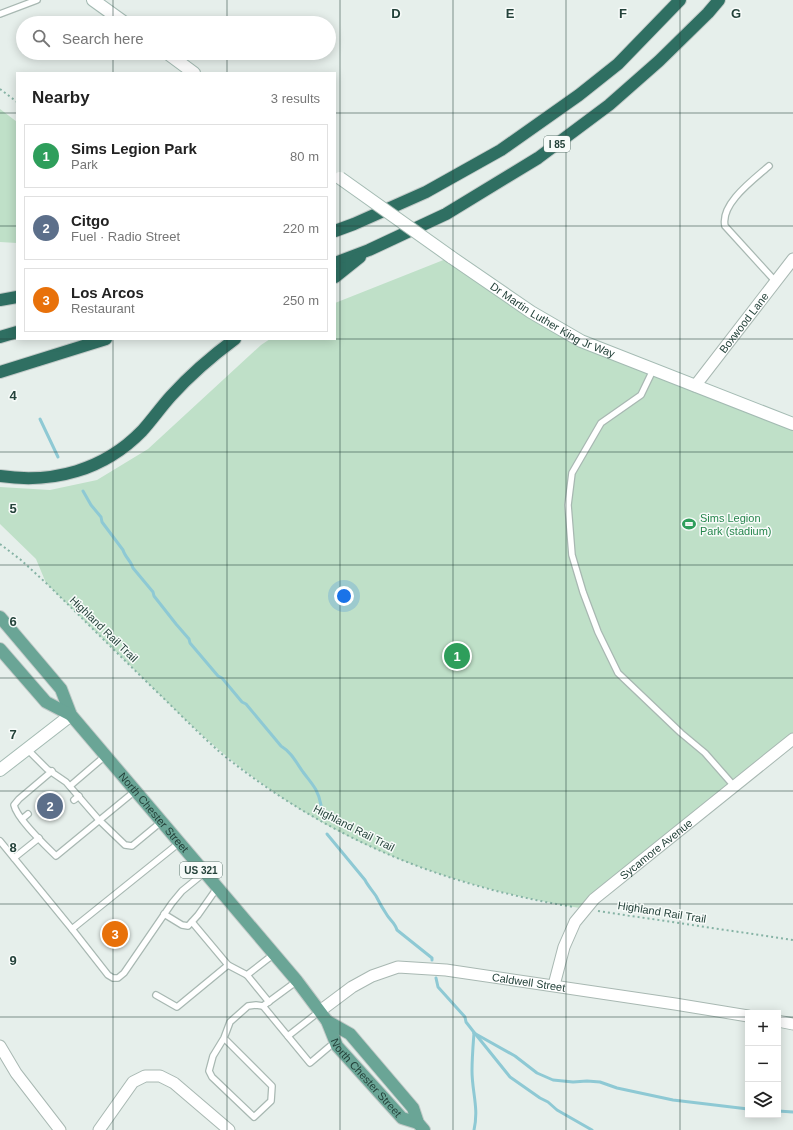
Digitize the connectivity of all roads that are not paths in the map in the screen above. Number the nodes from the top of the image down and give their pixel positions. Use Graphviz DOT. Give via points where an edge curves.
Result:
graph roads {
  1 [pos="37,0"];
  2 [pos="93,0"];
  3 [pos="680,0"];
  4 [pos="719,0"];
  5 [pos="0,14"];
  6 [pos="115,16"];
  7 [pos="176,60"];
  8 [pos="193,72"];
  9 [pos="768,166"];
  10 [pos="338,176"];
  11 [pos="336,231"];
  12 [pos="369,250"];
  13 [pos="793,259"];
  14 [pos="336,262"];
  15 [pos="336,276"];
  16 [pos="776,282"];
  17 [pos="16,297"];
  18 [pos="0,300"];
  19 [pos="16,332"];
  20 [pos="0,337"];
  21 [pos="103,340"];
  22 [pos="234,340"];
  23 [pos="653,370"];
  24 [pos="0,372"];
  25 [pos="694,386"];
  26 [pos="793,424"];
  27 [pos="0,476"];
  28 [pos="0,617"];
  29 [pos="0,649"];
  30 [pos="71,715"];
  31 [pos="793,738"];
  32 [pos="28,749"];
  33 [pos="105,756"];
  34 [pos="0,770"];
  35 [pos="52,771"];
  36 [pos="66,784"];
  37 [pos="734,786"];
  38 [pos="135,791"];
  39 [pos="28,814"];
  40 [pos="22,819"];
  41 [pos="99,820"];
  42 [pos="161,822"];
  43 [pos="40,828"];
  44 [pos="37,836"];
  45 [pos="0,841"];
  46 [pos="179,843"];
  47 [pos="14,858"];
  48 [pos="204,873"];
  49 [pos="217,888"];
  50 [pos="164,914"];
  51 [pos="192,922"];
  52 [pos="72,929"];
  53 [pos="274,954"];
  54 [pos="228,965"];
  55 [pos="247,975"];
  56 [pos="297,981"];
  57 [pos="554,985"];
  58 [pos="156,995"];
  59 [pos="269,1002"];
  60 [pos="264,1006"];
  61 [pos="323,1016"];
  62 [pos="745,1016"];
  63 [pos="781,1022"];
  64 [pos="793,1024"];
  65 [pos="288,1036"];
  66 [pos="224,1038"];
  67 [pos="336,1040"];
  68 [pos="0,1046"];
  69 [pos="422,1128"];
  70 [pos="60,1130"];
  71 [pos="99,1130"];
  72 [pos="229,1130"];
  1 -- 5 [label="lane"];
  2 -- 6 [label="main road"];
  3 -- 11 [label="highway, I 85" via="618,64 501,150 426,192"];
  4 -- 12 [label="highway, I 85" via="659,61 615,100 538,158 446,214"];
  7 -- 8 [label="main road"];
  9 -- 16 [label="lane" via="727,208 723,220 725,226"];
  10 -- 23 [label="main road, Dr Martin Luther King Jr Way, bridge" via="530,312 581,341"];
  12 -- 14 [label="highway, I 85"];
  12 -- 15 [label="highway"];
  13 -- 16 [label="street, Boxwood Lane"];
  16 -- 25 [label="street, Boxwood Lane"];
  17 -- 18 [label="highway"];
  19 -- 20 [label="highway"];
  21 -- 24 [label="highway"];
  22 -- 27 [label="highway" via="182,385 142,431 104,461 77,472 49,478 15,479"];
  23 -- 25 [label="main road, Dr Martin Luther King Jr Way"];
  23 -- 37 [label="lane" via="641,395 601,422 572,473 568,505 572,555 598,632 618,673 705,753"];
  25 -- 26 [label="main road, Dr Martin Luther King Jr Way"];
  28 -- 30 [label="main road, North Chester Street / US 321" via="61,689"];
  29 -- 30 [label="main road, North Chester Street / US 321" via="46,702"];
  30 -- 32 [label="main road"];
  30 -- 33 [label="main road, North Chester Street / US 321"];
  31 -- 37 [label="street, Sycamore Avenue"];
  32 -- 34 [label="main road"];
  32 -- 35 [label="lane"];
  33 -- 36 [label="lane"];
  33 -- 38 [label="main road, North Chester Street / US 321"];
  35 -- 36 [label="lane"];
  35 -- 40 [label="lane" via="14,805"];
  36 -- 41 [label="lane" via="76,798"];
  37 -- 57 [label="street, Sycamore Avenue" via="594,899 575,922 564,947"];
  38 -- 41 [label="lane"];
  38 -- 42 [label="main road, North Chester Street / US 321"];
  39 -- 40 [label="lane"];
  40 -- 44 [label="lane"];
  41 -- 42 [label="lane" via="129,847"];
  41 -- 44 [label="lane" via="56,856"];
  42 -- 46 [label="main road, North Chester Street / US 321"];
  43 -- 44 [label="lane"];
  44 -- 47 [label="lane"];
  45 -- 47 [label="lane"];
  46 -- 48 [label="main road, North Chester Street / US 321"];
  46 -- 52 [label="lane"];
  47 -- 52 [label="lane"];
  48 -- 49 [label="main road, North Chester Street / US 321"];
  48 -- 50 [label="lane" via="182,891"];
  49 -- 51 [label="lane"];
  49 -- 53 [label="main road, North Chester Street / US 321"];
  50 -- 51 [label="lane" via="185,926"];
  50 -- 52 [label="lane" via="118,978 108,975"];
  51 -- 54 [label="lane"];
  53 -- 55 [label="lane"];
  53 -- 56 [label="main road, North Chester Street / US 321"];
  54 -- 55 [label="lane"];
  54 -- 58 [label="lane" via="177,1007"];
  55 -- 59 [label="lane"];
  56 -- 59 [label="lane"];
  56 -- 61 [label="main road, North Chester Street / US 321"];
  57 -- 61 [label="street, Caldwell Street" via="446,970 398,967 365,979 352,987"];
  57 -- 62 [label="street, Caldwell Street"];
  59 -- 60 [label="lane"];
  60 -- 65 [label="lane"];
  60 -- 66 [label="lane" via="248,1006 230,1022"];
  61 -- 65 [label="lane"];
  61 -- 67 [label="main road, North Chester Street / US 321"];
  61 -- 69 [label="main road, North Chester Street / US 321" via="350,1034 413,1108"];
  63 -- 64 [label="street"];
  65 -- 67 [label="lane" via="310,1063"];
  66 -- 66 [label="lane" via="213,1056 209,1071 212,1077 254,1117 272,1101 272,1086"];
  67 -- 69 [label="main road, North Chester Street / US 321" via="337,1046 402,1118"];
  68 -- 70 [label="street" via="16,1073"];
  71 -- 72 [label="street" via="133,1082 145,1076 160,1076 174,1083"];
}
